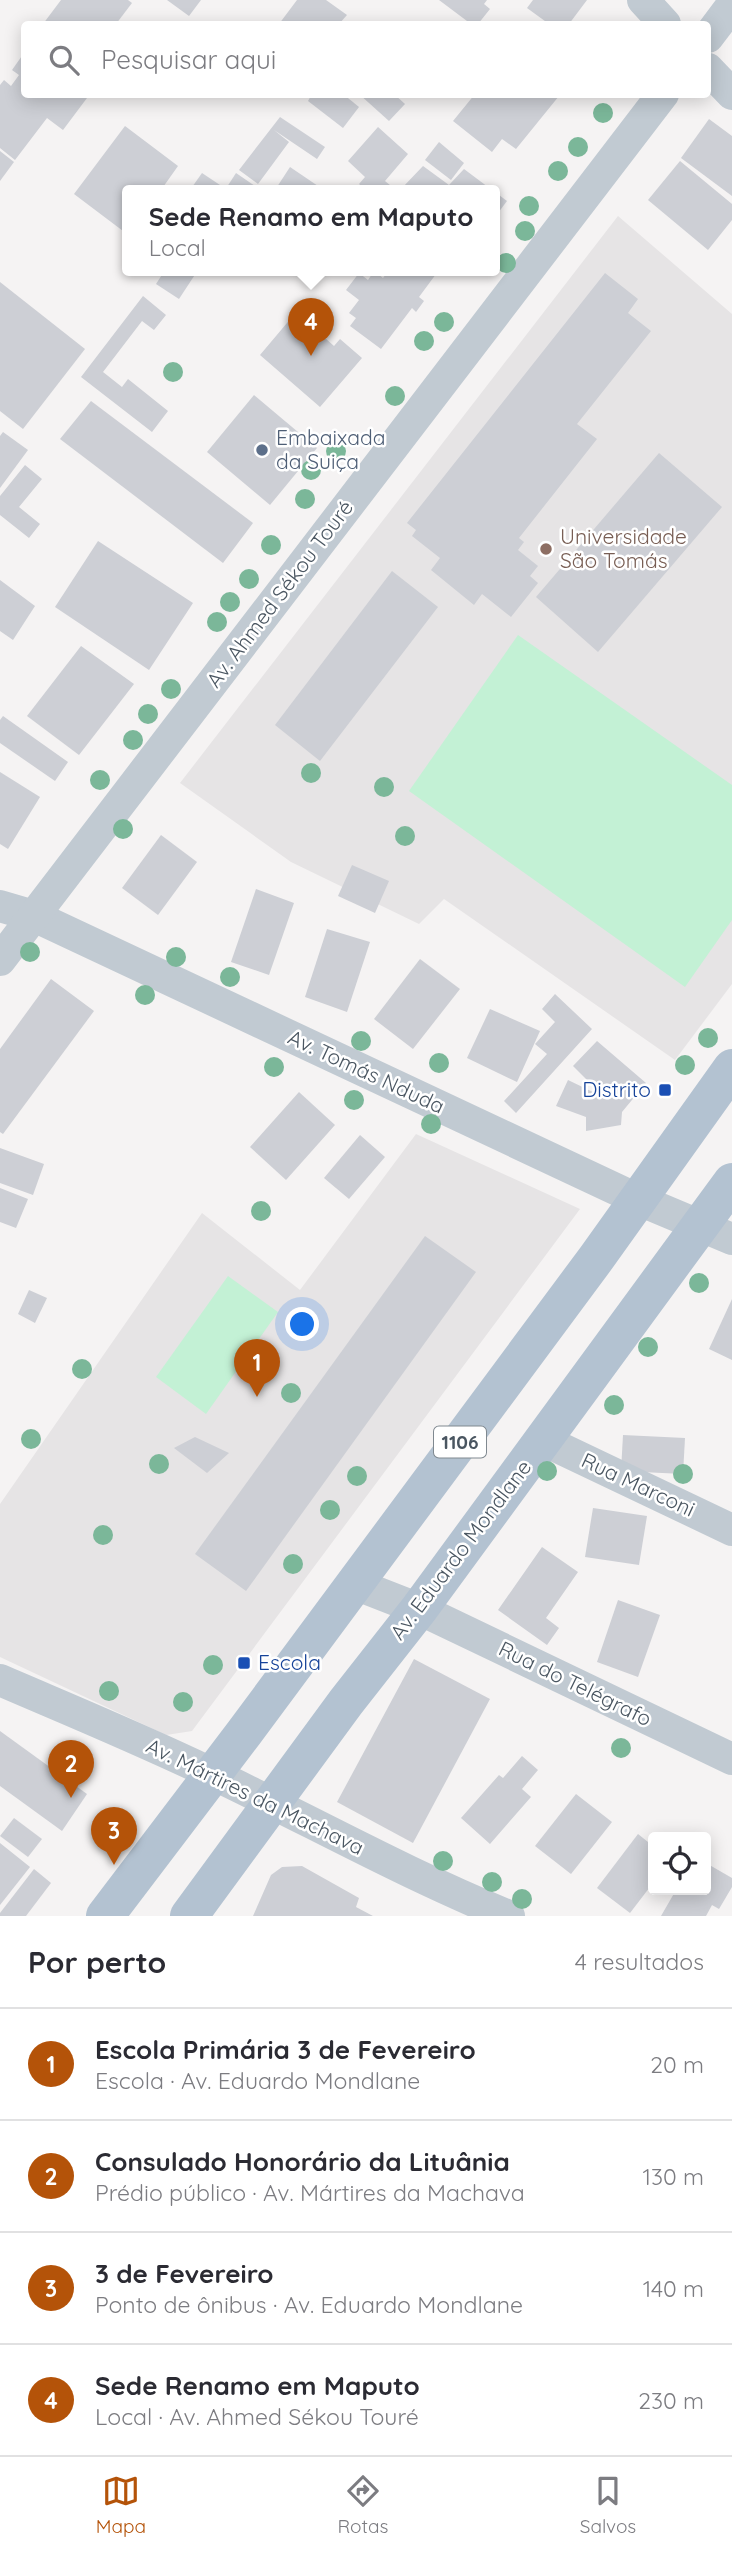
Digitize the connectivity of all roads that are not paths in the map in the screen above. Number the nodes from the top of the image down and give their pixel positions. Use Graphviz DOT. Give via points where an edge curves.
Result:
graph roads {
  1 [pos="643,0"];
  2 [pos="732,5"];
  3 [pos="662,21"];
  4 [pos="711,33"];
  5 [pos="711,72"];
  6 [pos="732,94"];
  7 [pos="660,98"];
  8 [pos="0,906"];
  9 [pos="33,916"];
  10 [pos="0,960"];
  11 [pos="732,1068"];
  12 [pos="732,1182"];
  13 [pos="639,1200"];
  14 [pos="716,1232"];
  15 [pos="543,1440"];
  16 [pos="732,1530"];
  17 [pos="355,1584"];
  18 [pos="419,1609"];
  19 [pos="0,1679"];
  20 [pos="732,1759"];
  21 [pos="213,1774"];
  22 [pos="272,1803"];
  23 [pos="104,1916"];
  24 [pos="189,1916"];
  25 [pos="509,1916"];
  1 -- 3 [label="street"];
  2 -- 4 [label="street"];
  5 -- 6 [label="street"];
  7 -- 9 [label="street, Av. Ahmed Sékou Touré"];
  8 -- 9 [label="street, Av. Tomás Nduda"];
  9 -- 10 [label="street, Av. Ahmed Sékou Touré"];
  9 -- 13 [label="street, Av. Tomás Nduda"];
  11 -- 13 [label="main road, 1106"];
  12 -- 14 [label="main road, Av. Eduardo Mondlane"];
  13 -- 14 [label="street, Av. Tomás Nduda"];
  13 -- 17 [label="main road, 1106"];
  14 -- 15 [label="main road, Av. Eduardo Mondlane"];
  15 -- 16 [label="street, Rua Marconi"];
  15 -- 18 [label="main road, Av. Eduardo Mondlane"];
  17 -- 18 [label="street, Rua do Telégrafo"];
  17 -- 21 [label="main road, 1106"];
  18 -- 20 [label="street, Rua do Telégrafo"];
  18 -- 22 [label="main road, Av. Eduardo Mondlane"];
  19 -- 21 [label="street, Av. Mártires da Machava"];
  21 -- 22 [label="street, Av. Mártires da Machava"];
  21 -- 23 [label="main road"];
  22 -- 24 [label="main road, Av. Eduardo Mondlane"];
  22 -- 25 [label="street, Av. Mártires da Machava" via="368,1853"];
}
